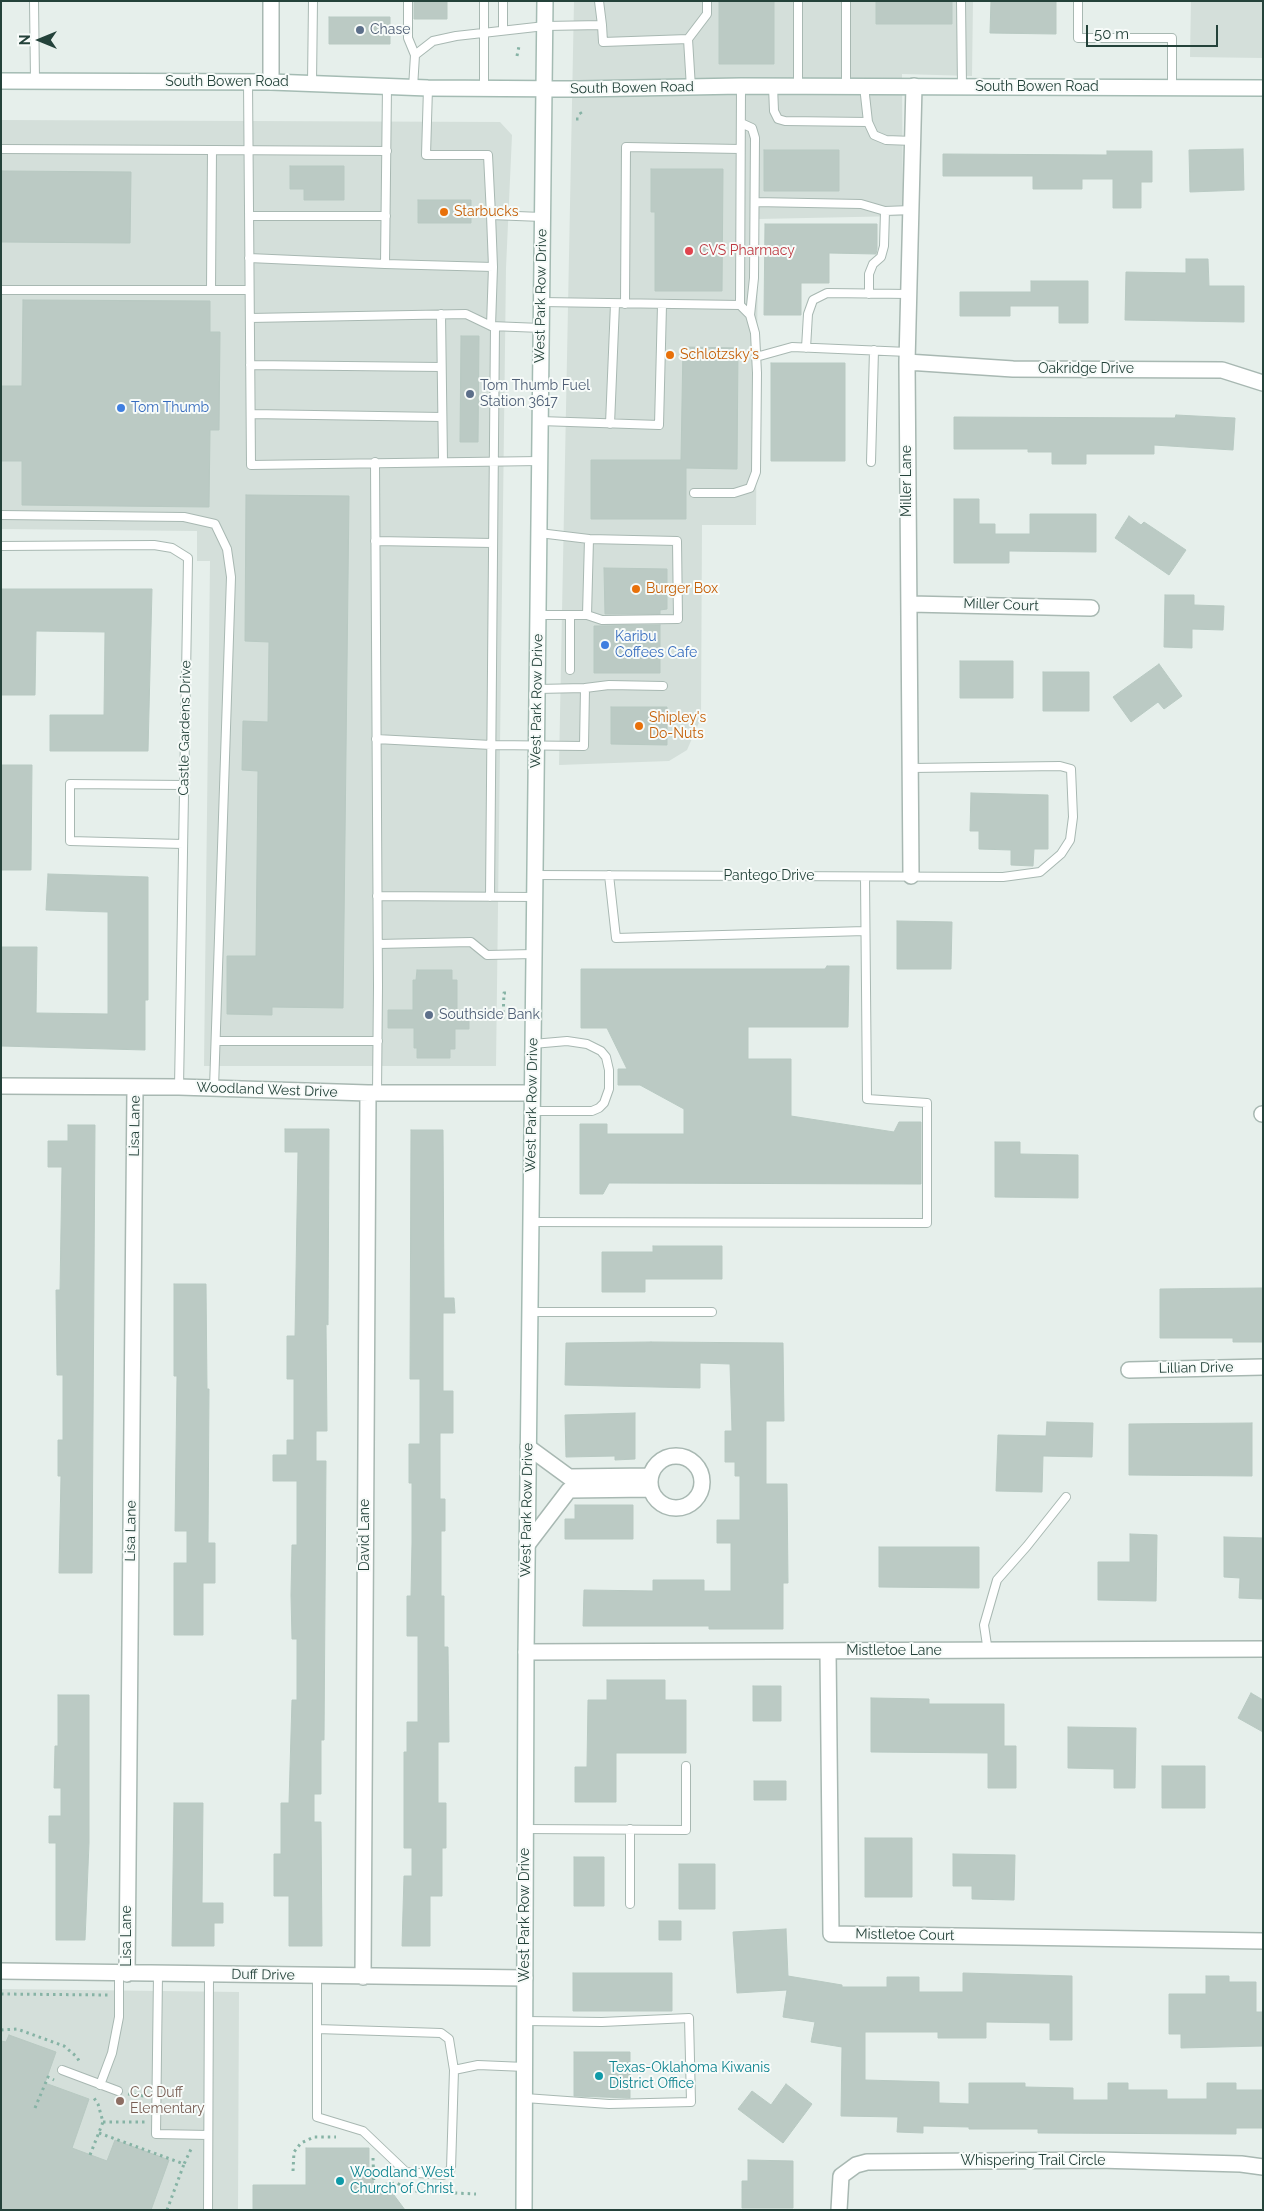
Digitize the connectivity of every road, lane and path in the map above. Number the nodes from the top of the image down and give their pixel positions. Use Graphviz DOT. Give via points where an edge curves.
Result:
graph roads {
  1 [pos="34,1"];
  2 [pos="271,1"];
  3 [pos="313,1"];
  4 [pos="408,1"];
  5 [pos="484,1"];
  6 [pos="503,1"];
  7 [pos="545,1"];
  8 [pos="599,1"];
  9 [pos="707,1"];
  10 [pos="798,1"];
  11 [pos="846,1"];
  12 [pos="961,1"];
  13 [pos="1078,1"];
  14 [pos="602,25"];
  15 [pos="545,26"];
  16 [pos="503,30"];
  17 [pos="483,33"];
  18 [pos="688,40"];
  19 [pos="519,46"];
  20 [pos="415,55"];
  21 [pos="517,56"];
  22 [pos="36,80"];
  23 [pos="1,81"];
  24 [pos="248,82"];
  25 [pos="271,82"];
  26 [pos="312,83"];
  27 [pos="387,86"];
  28 [pos="741,86"];
  29 [pos="773,86"];
  30 [pos="798,86"];
  31 [pos="846,86"];
  32 [pos="864,86"];
  33 [pos="914,86"];
  34 [pos="962,87"];
  35 [pos="420,88"];
  36 [pos="484,88"];
  37 [pos="691,88"];
  38 [pos="1172,88"];
  39 [pos="1263,88"];
  40 [pos="544,89"];
  41 [pos="868,122"];
  42 [pos="741,123"];
  43 [pos="913,141"];
  44 [pos="1,149"];
  45 [pos="740,149"];
  46 [pos="212,150"];
  47 [pos="248,150"];
  48 [pos="387,151"];
  49 [pos="755,202"];
  50 [pos="911,210"];
  51 [pos="885,211"];
  52 [pos="491,215"];
  53 [pos="249,216"];
  54 [pos="386,216"];
  55 [pos="542,217"];
  56 [pos="249,258"];
  57 [pos="386,264"];
  58 [pos="493,267"];
  59 [pos="1,290"];
  60 [pos="211,290"];
  61 [pos="250,290"];
  62 [pos="869,294"];
  63 [pos="909,294"];
  64 [pos="542,302"];
  65 [pos="615,304"];
  66 [pos="625,304"];
  67 [pos="662,305"];
  68 [pos="740,305"];
  69 [pos="440,314"];
  70 [pos="750,315"];
  71 [pos="250,318"];
  72 [pos="493,326"];
  73 [pos="541,328"];
  74 [pos="806,348"];
  75 [pos="874,350"];
  76 [pos="908,357"];
  77 [pos="756,358"];
  78 [pos="250,365"];
  79 [pos="441,367"];
  80 [pos="1263,383"];
  81 [pos="251,414"];
  82 [pos="442,417"];
  83 [pos="540,422"];
  84 [pos="610,424"];
  85 [pos="540,461"];
  86 [pos="376,462"];
  87 [pos="443,462"];
  88 [pos="494,462"];
  89 [pos="872,462"];
  90 [pos="694,493"];
  91 [pos="1,515"];
  92 [pos="539,533"];
  93 [pos="589,539"];
  94 [pos="375,541"];
  95 [pos="494,543"];
  96 [pos="1,546"];
  97 [pos="910,604"];
  98 [pos="1091,608"];
  99 [pos="538,614"];
  100 [pos="570,614"];
  101 [pos="587,614"];
  102 [pos="570,670"];
  103 [pos="663,686"];
  104 [pos="585,688"];
  105 [pos="537,689"];
  106 [pos="376,739"];
  107 [pos="536,744"];
  108 [pos="492,746"];
  109 [pos="912,768"];
  110 [pos="184,785"];
  111 [pos="183,844"];
  112 [pos="535,875"];
  113 [pos="609,875"];
  114 [pos="911,876"];
  115 [pos="865,877"];
  116 [pos="377,896"];
  117 [pos="490,897"];
  118 [pos="535,897"];
  119 [pos="865,931"];
  120 [pos="378,944"];
  121 [pos="534,954"];
  122 [pos="510,993"];
  123 [pos="469,1019"];
  124 [pos="216,1041"];
  125 [pos="378,1041"];
  126 [pos="533,1044"];
  127 [pos="1,1086"];
  128 [pos="179,1087"];
  129 [pos="135,1088"];
  130 [pos="214,1088"];
  131 [pos="372,1093"];
  132 [pos="532,1093"];
  133 [pos="532,1111"];
  134 [pos="531,1222"];
  135 [pos="530,1312"];
  136 [pos="712,1312"];
  137 [pos="1263,1367"];
  138 [pos="1129,1370"];
  139 [pos="528,1448"];
  140 [pos="651,1483"];
  141 [pos="569,1484"];
  142 [pos="1066,1497"];
  143 [pos="527,1545"];
  144 [pos="1263,1649"];
  145 [pos="828,1651"];
  146 [pos="526,1652"];
  147 [pos="988,1652"];
  148 [pos="686,1766"];
  149 [pos="526,1829"];
  150 [pos="630,1829"];
  151 [pos="630,1904"];
  152 [pos="1263,1941"];
  153 [pos="1,1971"];
  154 [pos="123,1974"];
  155 [pos="158,1974"];
  156 [pos="209,1975"];
  157 [pos="318,1976"];
  158 [pos="363,1976"];
  159 [pos="525,1978"];
  160 [pos="1,1994"];
  161 [pos="119,1996"];
  162 [pos="525,2021"];
  163 [pos="318,2028"];
  164 [pos="1,2030"];
  165 [pos="525,2067"];
  166 [pos="62,2070"];
  167 [pos="454,2070"];
  168 [pos="84,2078"];
  169 [pos="58,2081"];
  170 [pos="100,2084"];
  171 [pos="83,2091"];
  172 [pos="118,2091"];
  173 [pos="156,2096"];
  174 [pos="525,2098"];
  175 [pos="36,2108"];
  176 [pos="103,2122"];
  177 [pos="156,2123"];
  178 [pos="99,2132"];
  179 [pos="194,2134"];
  180 [pos="208,2134"];
  181 [pos="344,2137"];
  182 [pos="373,2150"];
  183 [pos="90,2155"];
  184 [pos="184,2164"];
  185 [pos="1263,2167"];
  186 [pos="293,2171"];
  187 [pos="476,2194"];
  188 [pos="167,2210"];
  189 [pos="208,2210"];
  190 [pos="524,2210"];
  191 [pos="839,2210"];
  1 -- 22 [label="lane"];
  2 -- 25 [label="street"];
  3 -- 26 [label="lane"];
  4 -- 20 [label="lane" via="408,38"];
  5 -- 17 [label="lane"];
  6 -- 16 [label="lane"];
  7 -- 15 [label="street, West Park Row Drive"];
  8 -- 14 [label="lane"];
  9 -- 18 [label="lane" via="707,14"];
  10 -- 30 [label="lane"];
  11 -- 31 [label="lane"];
  12 -- 34 [label="lane"];
  13 -- 38 [label="lane" via="1078,38 1172,38"];
  14 -- 15 [label="lane"];
  14 -- 18 [label="lane" via="603,42"];
  15 -- 16 [label="lane"];
  15 -- 40 [label="street, West Park Row Drive"];
  16 -- 17 [label="lane"];
  17 -- 20 [label="lane" via="432,41"];
  17 -- 36 [label="lane"];
  18 -- 37 [label="lane"];
  19 -- 21 [label="path"];
  20 -- 35 [label="lane"];
  22 -- 23 [label="street, South Bowen Road"];
  22 -- 24 [label="street, South Bowen Road"];
  24 -- 25 [label="street, South Bowen Road"];
  24 -- 47 [label="lane"];
  25 -- 26 [label="street, South Bowen Road"];
  26 -- 27 [label="street, South Bowen Road"];
  27 -- 35 [label="street, South Bowen Road"];
  27 -- 48 [label="lane"];
  28 -- 29 [label="street, South Bowen Road"];
  28 -- 37 [label="street, South Bowen Road"];
  28 -- 42 [label="lane"];
  29 -- 30 [label="street, South Bowen Road"];
  29 -- 41 [label="lane" via="774,111 778,119"];
  30 -- 31 [label="street, South Bowen Road"];
  31 -- 32 [label="street, South Bowen Road"];
  32 -- 33 [label="street, South Bowen Road"];
  32 -- 41 [label="lane"];
  33 -- 34 [label="street, South Bowen Road"];
  33 -- 43 [label="street, Miller Lane"];
  34 -- 38 [label="street, South Bowen Road"];
  35 -- 36 [label="street, South Bowen Road"];
  35 -- 52 [label="lane" via="426,155 488,155"];
  36 -- 40 [label="street, South Bowen Road"];
  37 -- 40 [label="street, South Bowen Road"];
  38 -- 39 [label="street, South Bowen Road"];
  40 -- 55 [label="street, West Park Row Drive"];
  41 -- 43 [label="lane" via="874,135 886,140"];
  42 -- 45 [label="lane"];
  42 -- 49 [label="lane" via="752,128 756,138"];
  43 -- 50 [label="street, Miller Lane"];
  44 -- 46 [label="lane"];
  45 -- 66 [label="lane" via="626,147"];
  45 -- 68 [label="lane"];
  46 -- 47 [label="lane"];
  46 -- 60 [label="lane"];
  47 -- 48 [label="lane"];
  47 -- 53 [label="lane"];
  48 -- 54 [label="lane"];
  49 -- 51 [label="lane" via="861,204"];
  49 -- 70 [label="lane"];
  50 -- 51 [label="lane"];
  50 -- 63 [label="street, Miller Lane"];
  51 -- 62 [label="lane" via="884,246 881,257 869,274"];
  52 -- 55 [label="lane"];
  52 -- 58 [label="lane"];
  53 -- 54 [label="lane"];
  53 -- 56 [label="lane"];
  54 -- 57 [label="lane"];
  55 -- 64 [label="street, West Park Row Drive"];
  56 -- 57 [label="lane"];
  56 -- 61 [label="lane"];
  57 -- 58 [label="lane"];
  58 -- 72 [label="lane"];
  59 -- 60 [label="lane"];
  60 -- 61 [label="lane"];
  61 -- 71 [label="lane"];
  62 -- 63 [label="lane"];
  62 -- 74 [label="lane" via="827,293 813,300 808,314"];
  63 -- 76 [label="street, Miller Lane"];
  64 -- 65 [label="lane"];
  64 -- 73 [label="street, West Park Row Drive"];
  65 -- 66 [label="lane"];
  65 -- 84 [label="lane"];
  66 -- 67 [label="lane"];
  67 -- 68 [label="lane"];
  67 -- 84 [label="lane" via="659,425"];
  68 -- 70 [label="lane"];
  69 -- 71 [label="lane"];
  69 -- 72 [label="lane" via="466,314"];
  69 -- 79 [label="lane"];
  70 -- 77 [label="lane"];
  71 -- 78 [label="lane"];
  72 -- 73 [label="lane"];
  72 -- 88 [label="lane"];
  73 -- 83 [label="street, West Park Row Drive"];
  74 -- 75 [label="lane"];
  74 -- 77 [label="lane" via="792,347"];
  75 -- 76 [label="lane"];
  75 -- 89 [label="lane"];
  76 -- 80 [label="street, Oakridge Drive" via="1013,369 1222,370"];
  76 -- 97 [label="street, Miller Lane"];
  77 -- 90 [label="lane" via="756,472 750,488 734,493"];
  78 -- 79 [label="lane"];
  78 -- 81 [label="lane"];
  79 -- 82 [label="lane"];
  81 -- 82 [label="lane"];
  81 -- 86 [label="lane" via="251,465"];
  82 -- 87 [label="lane"];
  83 -- 84 [label="lane"];
  83 -- 85 [label="street, West Park Row Drive"];
  85 -- 88 [label="lane"];
  85 -- 92 [label="street, West Park Row Drive"];
  86 -- 87 [label="lane"];
  86 -- 94 [label="lane"];
  87 -- 88 [label="lane"];
  88 -- 95 [label="lane"];
  91 -- 124 [label="lane" via="184,518 215,524 227,549 231,577"];
  92 -- 93 [label="lane"];
  92 -- 99 [label="street, West Park Row Drive"];
  93 -- 101 [label="lane"];
  93 -- 101 [label="lane" via="678,541 678,618 602,620"];
  94 -- 95 [label="lane"];
  94 -- 106 [label="lane"];
  95 -- 108 [label="lane"];
  96 -- 110 [label="lane, Castle Gardens Drive" via="154,545 172,548 188,558"];
  97 -- 98 [label="street, Miller Court"];
  97 -- 109 [label="street, Miller Lane"];
  99 -- 100 [label="lane"];
  99 -- 105 [label="street, West Park Row Drive"];
  100 -- 101 [label="lane"];
  100 -- 102 [label="lane"];
  103 -- 104 [label="lane"];
  104 -- 105 [label="lane"];
  104 -- 107 [label="lane" via="584,746"];
  105 -- 107 [label="street, West Park Row Drive"];
  106 -- 108 [label="lane"];
  106 -- 116 [label="lane"];
  107 -- 108 [label="lane"];
  107 -- 112 [label="street, West Park Row Drive"];
  108 -- 117 [label="lane"];
  109 -- 114 [label="street, Miller Lane"];
  109 -- 114 [label="lane, Pantego Drive" via="1060,766 1071,769 1072,817 1070,840 1061,854 1040,872 1003,877"];
  110 -- 111 [label="lane, Castle Gardens Drive"];
  110 -- 111 [label="lane" via="70,784 70,842"];
  111 -- 128 [label="lane, Castle Gardens Drive"];
  112 -- 113 [label="lane, Pantego Drive"];
  112 -- 118 [label="street, West Park Row Drive"];
  113 -- 115 [label="lane, Pantego Drive"];
  113 -- 119 [label="lane" via="616,938"];
  114 -- 115 [label="lane, Pantego Drive"];
  115 -- 119 [label="lane"];
  116 -- 117 [label="lane"];
  116 -- 120 [label="lane"];
  117 -- 118 [label="lane"];
  118 -- 121 [label="street, West Park Row Drive"];
  119 -- 134 [label="lane" via="867,1098 926,1103 926,1223"];
  120 -- 121 [label="lane" via="471,942 487,955"];
  120 -- 125 [label="lane"];
  121 -- 126 [label="street, West Park Row Drive"];
  122 -- 123 [label="path" via="504,993 503,1018"];
  124 -- 125 [label="lane"];
  124 -- 130 [label="lane"];
  125 -- 131 [label="lane"];
  126 -- 132 [label="street, West Park Row Drive"];
  126 -- 133 [label="lane" via="567,1041 587,1044 601,1051 608,1064 609,1089 604,1103 592,1111"];
  127 -- 129 [label="street, Woodland West Drive"];
  128 -- 129 [label="street, Woodland West Drive"];
  128 -- 130 [label="street, Woodland West Drive"];
  129 -- 154 [label="street, Lisa Lane"];
  130 -- 131 [label="street, Woodland West Drive"];
  131 -- 132 [label="street, Woodland West Drive"];
  131 -- 158 [label="street, David Lane"];
  132 -- 133 [label="street, West Park Row Drive"];
  133 -- 134 [label="street, West Park Row Drive"];
  134 -- 135 [label="street, West Park Row Drive"];
  135 -- 136 [label="lane"];
  135 -- 139 [label="street, West Park Row Drive"];
  137 -- 138 [label="street, Lillian Drive"];
  139 -- 141 [label="street"];
  139 -- 143 [label="street, West Park Row Drive"];
  140 -- 141 [label="street"];
  141 -- 143 [label="street"];
  142 -- 147 [label="lane" via="997,1580 984,1625"];
  143 -- 146 [label="street, West Park Row Drive"];
  144 -- 147 [label="street, Mistletoe Lane"];
  145 -- 146 [label="street, Mistletoe Lane"];
  145 -- 147 [label="street, Mistletoe Lane"];
  145 -- 152 [label="street, Mistletoe Court" via="831,1934"];
  146 -- 149 [label="street, West Park Row Drive"];
  148 -- 150 [label="lane" via="686,1830"];
  149 -- 150 [label="lane"];
  149 -- 159 [label="street, West Park Row Drive"];
  150 -- 151 [label="lane"];
  153 -- 154 [label="street, Duff Drive"];
  154 -- 155 [label="street, Duff Drive"];
  154 -- 161 [label="lane"];
  155 -- 156 [label="street, Duff Drive"];
  155 -- 173 [label="lane"];
  156 -- 157 [label="street, Duff Drive"];
  156 -- 180 [label="lane"];
  157 -- 158 [label="street, Duff Drive"];
  157 -- 163 [label="lane"];
  158 -- 159 [label="street, Duff Drive"];
  159 -- 162 [label="street, West Park Row Drive"];
  160 -- 161 [label="path"];
  161 -- 170 [label="lane" via="119,2017 112,2053"];
  162 -- 165 [label="street, West Park Row Drive"];
  162 -- 174 [label="lane" via="689,2018 691,2102 609,2104"];
  163 -- 167 [label="lane" via="441,2033 449,2039"];
  163 -- 167 [label="lane" via="318,2117 363,2130 406,2172 444,2175 451,2169"];
  164 -- 168 [label="path" via="17,2029 64,2046 77,2057"];
  165 -- 167 [label="lane" via="478,2065"];
  165 -- 174 [label="street, West Park Row Drive"];
  166 -- 168 [label="lane"];
  168 -- 170 [label="lane"];
  169 -- 175 [label="path" via="48,2077"];
  170 -- 172 [label="lane"];
  171 -- 176 [label="path" via="92,2094"];
  172 -- 173 [label="path"];
  173 -- 177 [label="lane"];
  174 -- 190 [label="street, West Park Row Drive"];
  176 -- 177 [label="path"];
  176 -- 178 [label="path"];
  177 -- 179 [label="lane" via="156,2134"];
  178 -- 183 [label="path"];
  178 -- 184 [label="path"];
  179 -- 180 [label="lane"];
  179 -- 184 [label="path"];
  180 -- 189 [label="lane"];
  181 -- 186 [label="path" via="314,2137 301,2143 294,2152"];
  182 -- 187 [label="path" via="374,2186 396,2183 416,2191"];
  184 -- 188 [label="path"];
  185 -- 191 [label="street, Whispering Trail Circle" via="1098,2160 867,2162 856,2165 841,2176"];
}
